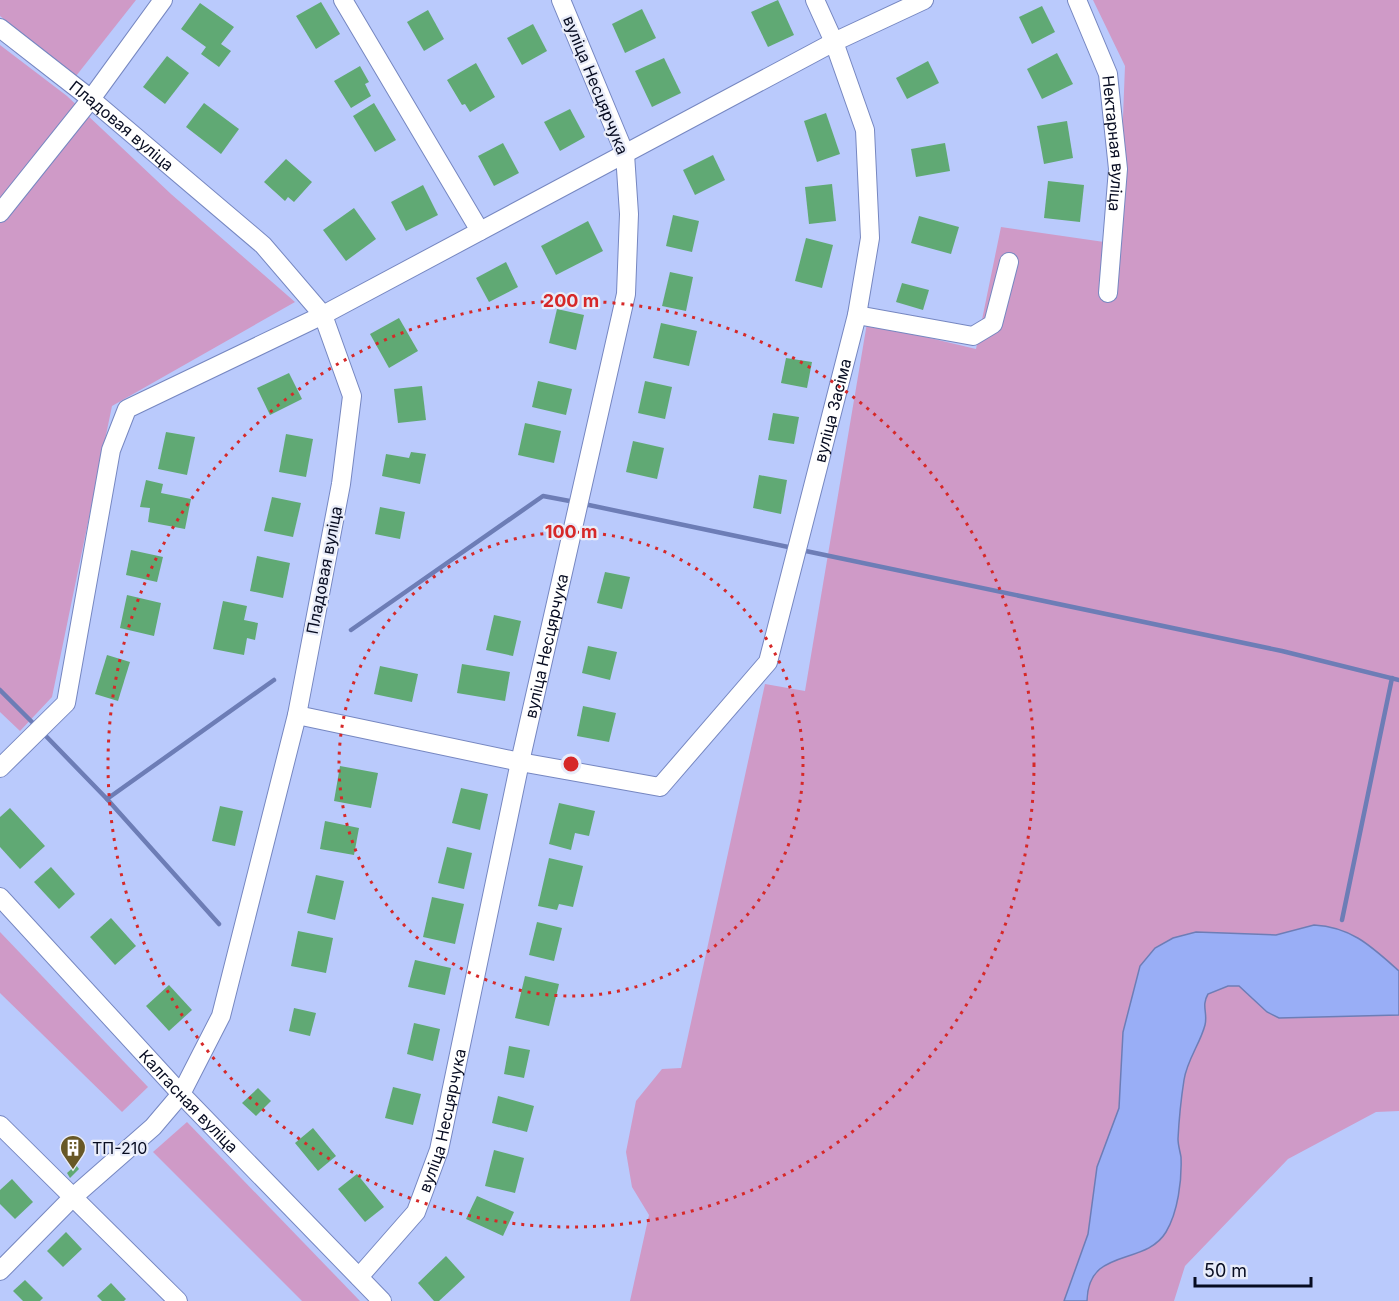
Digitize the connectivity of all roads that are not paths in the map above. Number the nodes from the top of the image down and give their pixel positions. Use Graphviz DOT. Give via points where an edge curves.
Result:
graph roads {
  1 [pos="162,0"];
  2 [pos="344,0"];
  3 [pos="561,0"];
  4 [pos="815,0"];
  5 [pos="924,0"];
  6 [pos="1077,0"];
  7 [pos="0,28"];
  8 [pos="834,42"];
  9 [pos="91,99"];
  10 [pos="625,154"];
  11 [pos="0,213"];
  12 [pos="480,231"];
  13 [pos="1009,262"];
  14 [pos="1108,293"];
  15 [pos="323,315"];
  16 [pos="857,315"];
  17 [pos="297,715"];
  18 [pos="520,762"];
  19 [pos="0,768"];
  20 [pos="0,897"];
  21 [pos="181,1094"];
  22 [pos="0,1125"];
  23 [pos="72,1198"];
  24 [pos="0,1271"];
  25 [pos="359,1277"];
  26 [pos="178,1301"];
  27 [pos="382,1301"];
  1 -- 9 [label="street"];
  2 -- 12 [label="street"];
  3 -- 10 [label="street, вуліца Несцярчука"];
  4 -- 8 [label="street, вуліца Засіма"];
  5 -- 8 [label="street"];
  6 -- 14 [label="street, Нектарная вуліца" via="1108,74 1118,169"];
  7 -- 9 [label="street, Пладовая вуліца"];
  8 -- 10 [label="street"];
  8 -- 16 [label="street, вуліца Засіма" via="865,130 870,238"];
  9 -- 11 [label="street"];
  9 -- 15 [label="street, Пладовая вуліца" via="263,245"];
  10 -- 12 [label="street"];
  10 -- 18 [label="street, вуліца Несцярчука" via="626,294"];
  12 -- 15 [label="street"];
  13 -- 16 [label="street" via="993,324 973,336"];
  15 -- 17 [label="street, Пладовая вуліца" via="352,396 341,484"];
  15 -- 19 [label="street" via="127,409 111,450 66,703"];
  16 -- 18 [label="street, вуліца Засіма" via="768,662 660,787"];
  17 -- 18 [label="street"];
  17 -- 21 [label="street, Пладовая вуліца" via="221,1016"];
  18 -- 25 [label="street, вуліца Несцярчука" via="439,1150 416,1212"];
  20 -- 21 [label="street, Калгасная вуліца"];
  21 -- 23 [label="street, Пладовая вуліца" via="153,1127"];
  21 -- 25 [label="street, Калгасная вуліца"];
  22 -- 23 [label="street"];
  23 -- 24 [label="street, Пладовая вуліца"];
  23 -- 26 [label="street"];
  25 -- 27 [label="street, Калгасная вуліца"];
}
